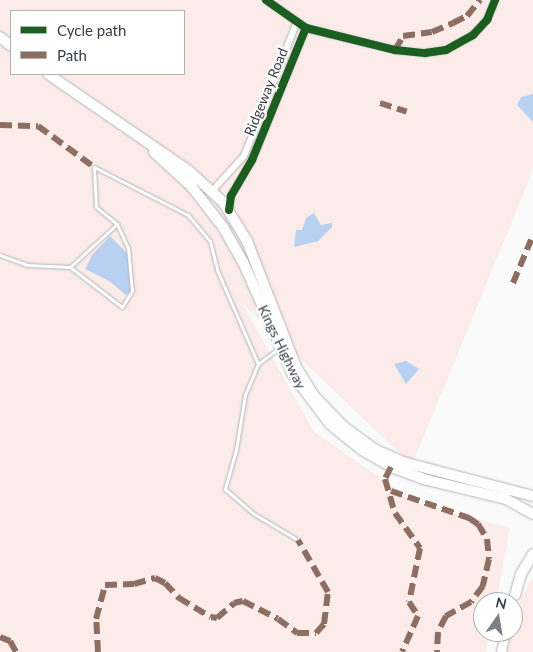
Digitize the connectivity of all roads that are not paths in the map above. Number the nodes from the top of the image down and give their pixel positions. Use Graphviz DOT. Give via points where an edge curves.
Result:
graph roads {
  1 [pos="266,0"];
  2 [pos="495,0"];
  3 [pos="296,24"];
  4 [pos="306,28"];
  5 [pos="0,37"];
  6 [pos="10,45"];
  7 [pos="49,75"];
  8 [pos="138,138"];
  9 [pos="212,190"];
  10 [pos="229,210"];
  11 [pos="117,224"];
  12 [pos="229,235"];
  13 [pos="0,255"];
  14 [pos="70,267"];
  15 [pos="280,347"];
  16 [pos="258,364"];
  17 [pos="445,474"];
  18 [pos="488,495"];
  19 [pos="533,496"];
  20 [pos="533,506"];
  21 [pos="533,514"];
  22 [pos="533,522"];
  23 [pos="298,540"];
  24 [pos="533,554"];
  25 [pos="532,565"];
  26 [pos="516,592"];
  27 [pos="518,592"];
  1 -- 3 [label="street"];
  2 -- 4 [label="street" via="487,20 473,35 435,53 395,50"];
  3 -- 4 [label="street"];
  3 -- 9 [label="street, Ridgeway Road" via="244,156 234,171"];
  4 -- 10 [label="street, Ridgeway Road" via="252,160 231,196"];
  5 -- 6 [label="highway"];
  7 -- 8 [label="highway, Kings Highway"];
  8 -- 9 [label="highway, Kings Highway" via="174,159"];
  8 -- 12 [label="highway, Kings Highway" via="192,186"];
  9 -- 10 [label="highway, Kings Highway"];
  9 -- 12 [label="highway" via="214,203"];
  10 -- 17 [label="highway, Kings Highway" via="250,247 294,362 318,400 348,431 374,449 403,462"];
  11 -- 14 [label="lane"];
  11 -- 14 [label="lane" via="128,248 132,291 122,307"];
  11 -- 16 [label="lane" via="96,207 94,167 188,215 210,241 217,270"];
  12 -- 15 [label="highway, Kings Highway"];
  13 -- 14 [label="lane" via="28,265"];
  15 -- 16 [label="lane"];
  15 -- 18 [label="highway, Kings Highway" via="298,384 316,409 362,450 408,474"];
  16 -- 23 [label="lane" via="245,395 236,450 225,489 254,514"];
  17 -- 19 [label="highway, Kings Highway"];
  17 -- 20 [label="highway" via="509,494"];
  18 -- 21 [label="highway, Kings Highway" via="510,500"];
  18 -- 22 [label="highway" via="519,509"];
  24 -- 26 [label="highway" via="521,574"];
  25 -- 27 [label="main road"];
}
